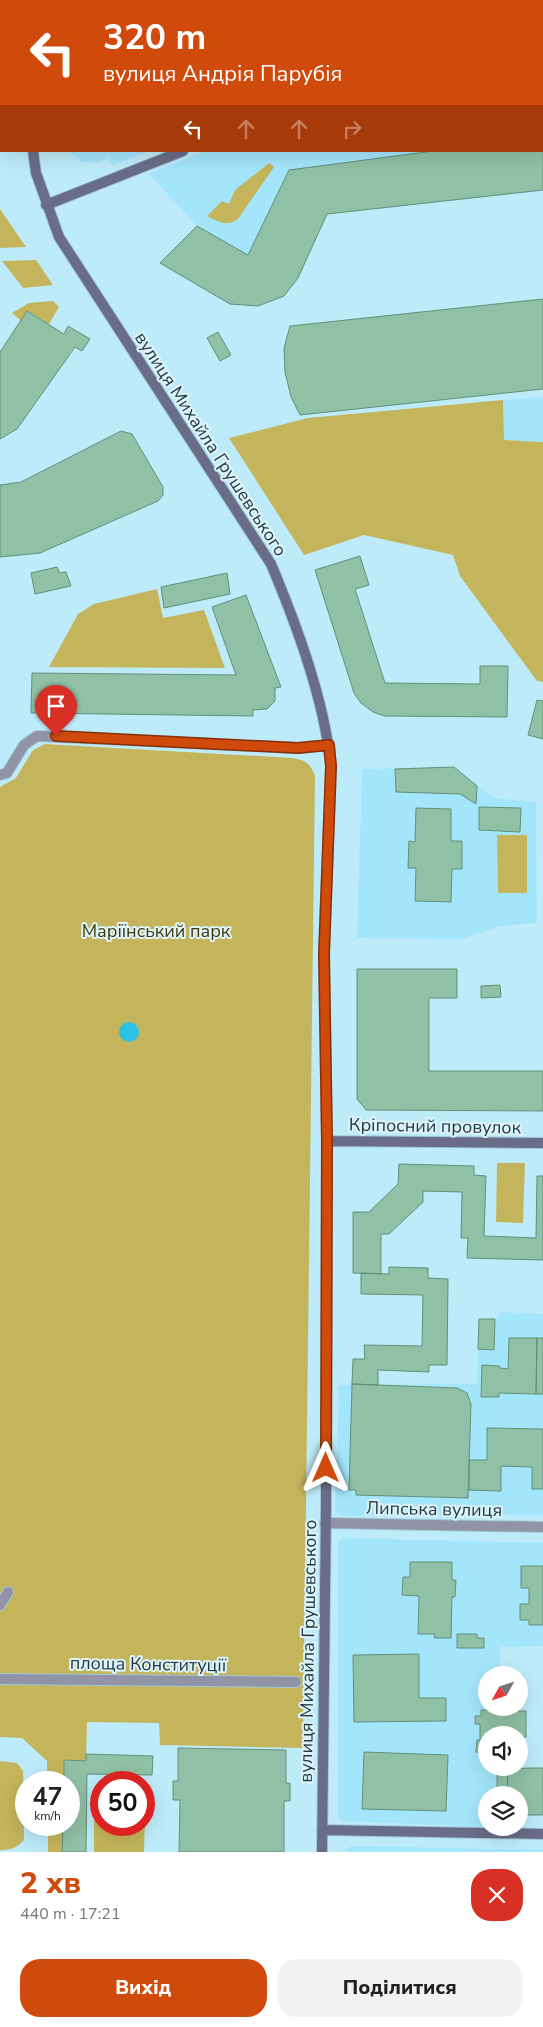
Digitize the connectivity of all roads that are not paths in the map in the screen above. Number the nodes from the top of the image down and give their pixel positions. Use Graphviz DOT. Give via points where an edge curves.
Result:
graph roads {
  1 [pos="33,152"];
  2 [pos="180,152"];
  3 [pos="46,205"];
  4 [pos="329,745"];
  5 [pos="0,775"];
  6 [pos="327,1141"];
  7 [pos="543,1143"];
  8 [pos="325,1523"];
  9 [pos="543,1527"];
  10 [pos="8,1592"];
  11 [pos="0,1606"];
  12 [pos="0,1679"];
  13 [pos="296,1682"];
  14 [pos="322,1830"];
  15 [pos="543,1834"];
  16 [pos="322,1852"];
  1 -- 3 [label="main road, вулиця Михайла Грушевського"];
  2 -- 3 [label="main road"];
  3 -- 4 [label="main road, вулиця Михайла Грушевського" via="59,237 271,564 311,677"];
  4 -- 5 [label="street" via="298,748 37,736 24,745 7,773"];
  4 -- 6 [label="main road, вулиця Михайла Грушевського" via="331,766 324,954"];
  6 -- 7 [label="main road, Кріпосний провулок"];
  6 -- 8 [label="main road, вулиця Михайла Грушевського"];
  8 -- 9 [label="street, Липська вулиця"];
  8 -- 14 [label="main road, вулиця Михайла Грушевського"];
  10 -- 11 [label="street"];
  12 -- 13 [label="street, площа Конституції"];
  14 -- 15 [label="main road"];
  14 -- 16 [label="main road, вулиця Михайла Грушевського"];
}
